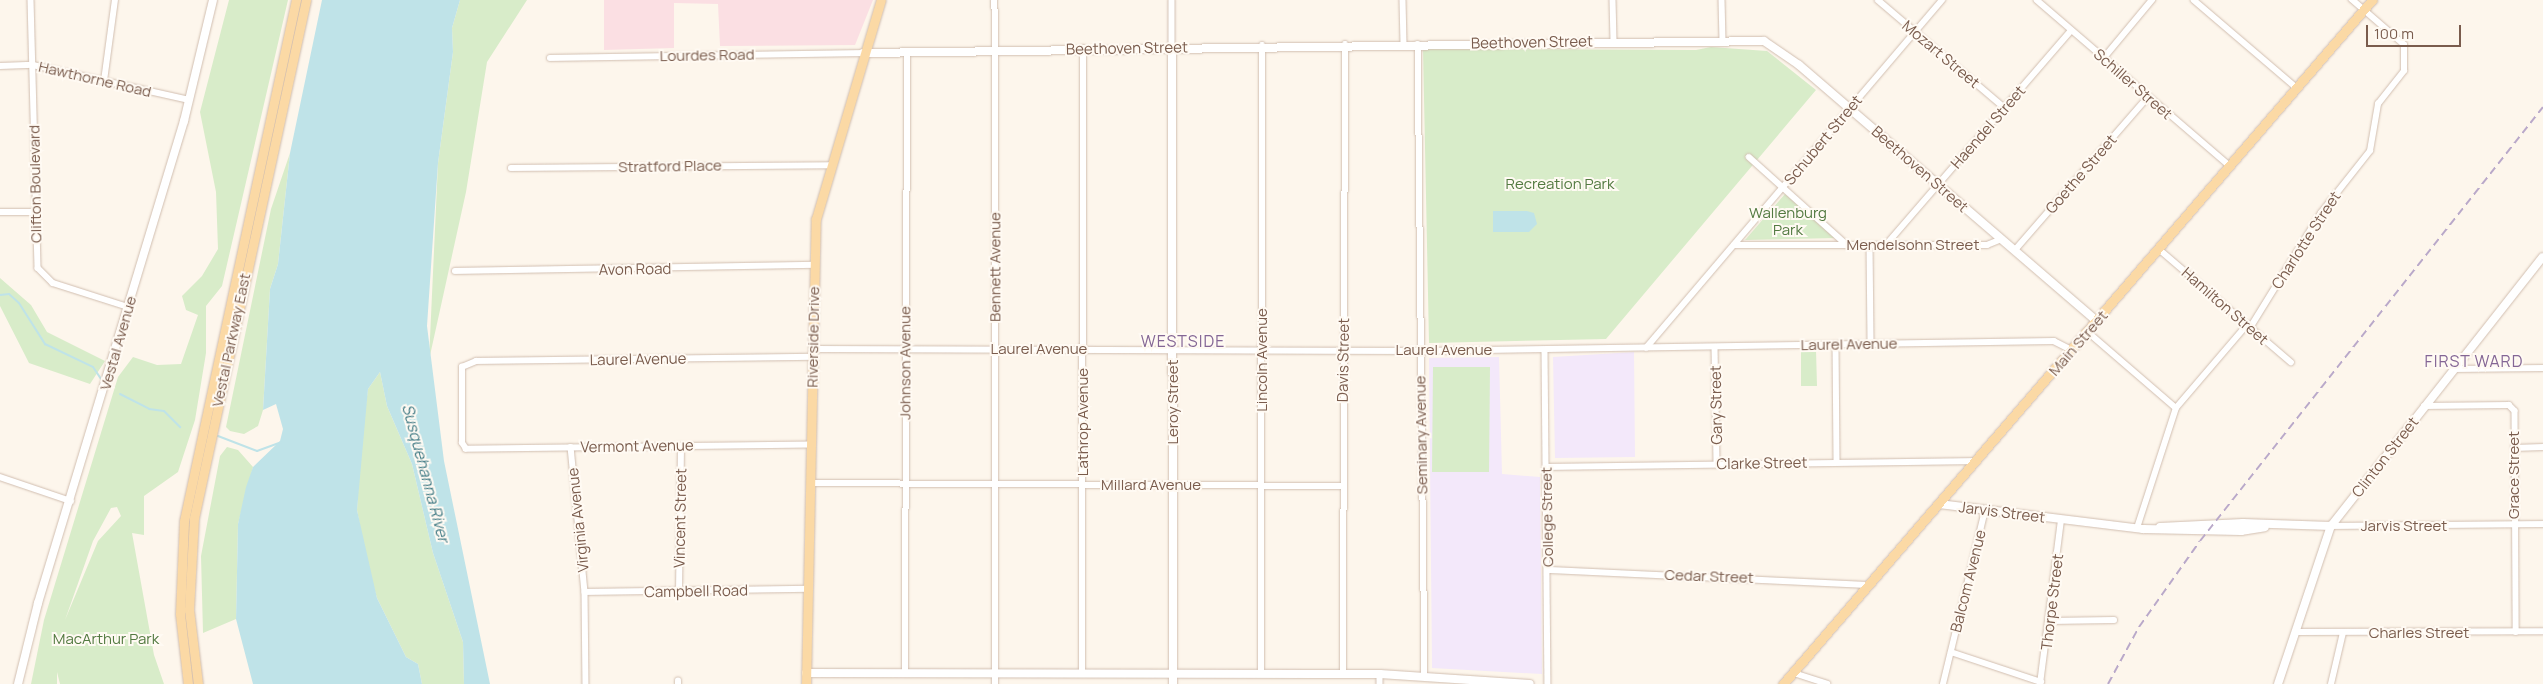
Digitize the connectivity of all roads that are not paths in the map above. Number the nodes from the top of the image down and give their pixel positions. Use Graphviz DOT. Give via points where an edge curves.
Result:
graph roads {
  1 [pos="31,0"];
  2 [pos="115,0"];
  3 [pos="213,0"];
  4 [pos="296,0"];
  5 [pos="306,0"];
  6 [pos="881,0"];
  7 [pos="995,0"];
  8 [pos="1172,0"];
  9 [pos="1403,0"];
  10 [pos="1613,0"];
  11 [pos="1722,0"];
  12 [pos="1878,0"];
  13 [pos="1942,0"];
  14 [pos="2036,0"];
  15 [pos="2152,0"];
  16 [pos="2194,0"];
  17 [pos="2352,0"];
  18 [pos="2372,0"];
  19 [pos="2364,10"];
  20 [pos="2071,31"];
  21 [pos="1915,32"];
  22 [pos="1723,40"];
  23 [pos="1614,41"];
  24 [pos="1404,43"];
  25 [pos="1418,43"];
  26 [pos="1345,44"];
  27 [pos="1262,46"];
  28 [pos="1172,47"];
  29 [pos="1083,49"];
  30 [pos="996,50"];
  31 [pos="908,52"];
  32 [pos="864,53"];
  33 [pos="550,58"];
  34 [pos="2102,59"];
  35 [pos="32,65"];
  36 [pos="0,66"];
  37 [pos="104,81"];
  38 [pos="2297,88"];
  39 [pos="2148,97"];
  40 [pos="189,100"];
  41 [pos="2005,108"];
  42 [pos="1850,109"];
  43 [pos="1749,157"];
  44 [pos="829,165"];
  45 [pos="2230,166"];
  46 [pos="511,168"];
  47 [pos="1938,185"];
  48 [pos="1784,187"];
  49 [pos="0,212"];
  50 [pos="36,212"];
  51 [pos="2002,239"];
  52 [pos="1734,245"];
  53 [pos="1847,245"];
  54 [pos="1870,245"];
  55 [pos="1886,245"];
  56 [pos="2159,249"];
  57 [pos="2015,250"];
  58 [pos="2543,257"];
  59 [pos="814,265"];
  60 [pos="455,271"];
  61 [pos="128,307"];
  62 [pos="2097,321"];
  63 [pos="2248,327"];
  64 [pos="2088,332"];
  65 [pos="1871,343"];
  66 [pos="1836,344"];
  67 [pos="1715,347"];
  68 [pos="1646,348"];
  69 [pos="906,349"];
  70 [pos="995,349"];
  71 [pos="1083,350"];
  72 [pos="1173,350"];
  73 [pos="1262,350"];
  74 [pos="1544,350"];
  75 [pos="2072,350"];
  76 [pos="1344,351"];
  77 [pos="1420,351"];
  78 [pos="813,353"];
  79 [pos="2291,362"];
  80 [pos="2543,368"];
  81 [pos="2454,369"];
  82 [pos="2424,406"];
  83 [pos="2176,408"];
  84 [pos="811,445"];
  85 [pos="681,446"];
  86 [pos="463,447"];
  87 [pos="571,447"];
  88 [pos="2543,447"];
  89 [pos="2514,448"];
  90 [pos="1977,460"];
  91 [pos="1837,462"];
  92 [pos="1717,464"];
  93 [pos="1547,467"];
  94 [pos="0,477"];
  95 [pos="810,483"];
  96 [pos="905,484"];
  97 [pos="996,485"];
  98 [pos="1082,485"];
  99 [pos="1173,485"];
  100 [pos="1263,486"];
  101 [pos="1342,486"];
  102 [pos="71,501"];
  103 [pos="1940,504"];
  104 [pos="1985,510"];
  105 [pos="2061,520"];
  106 [pos="2543,524"];
  107 [pos="2514,525"];
  108 [pos="2331,526"];
  109 [pos="2137,528"];
  110 [pos="1548,570"];
  111 [pos="1870,585"];
  112 [pos="808,589"];
  113 [pos="679,591"];
  114 [pos="585,592"];
  115 [pos="2114,620"];
  116 [pos="2050,622"];
  117 [pos="2295,632"];
  118 [pos="2516,632"];
  119 [pos="2543,632"];
  120 [pos="2343,633"];
  121 [pos="1951,652"];
  122 [pos="806,673"];
  123 [pos="1794,673"];
  124 [pos="905,674"];
  125 [pos="1082,674"];
  126 [pos="1173,674"];
  127 [pos="1261,674"];
  128 [pos="1380,674"];
  129 [pos="996,675"];
  130 [pos="1343,675"];
  131 [pos="1425,677"];
  132 [pos="2040,683"];
  133 [pos="18,684"];
  134 [pos="188,684"];
  135 [pos="198,684"];
  136 [pos="586,684"];
  137 [pos="806,684"];
  138 [pos="996,684"];
  139 [pos="1173,684"];
  140 [pos="1380,684"];
  141 [pos="1530,684"];
  142 [pos="1548,684"];
  143 [pos="1784,684"];
  144 [pos="1827,684"];
  145 [pos="1943,684"];
  146 [pos="2278,684"];
  147 [pos="2331,684"];
  1 -- 35 [label="street, Clifton Boulevard"];
  2 -- 37 [label="street"];
  3 -- 40 [label="street, Vestal Avenue"];
  4 -- 134 [label="main road, Vestal Parkway East" via="184,521 180,614"];
  5 -- 135 [label="main road, Vestal Parkway East" via="194,518 189,610"];
  6 -- 32 [label="main road, Riverside Drive"];
  7 -- 30 [label="street, Bennett Avenue"];
  8 -- 28 [label="street, Leroy Street"];
  9 -- 24 [label="street"];
  10 -- 23 [label="street"];
  11 -- 22 [label="street"];
  12 -- 21 [label="street, Mozart Street"];
  13 -- 21 [label="street, Schubert Street"];
  14 -- 20 [label="street, Schiller Street"];
  15 -- 34 [label="street"];
  16 -- 38 [label="street"];
  17 -- 19 [label="street"];
  18 -- 19 [label="main road, Main Street"];
  19 -- 38 [label="main road, Main Street"];
  19 -- 63 [label="street, Charlotte Street" via="2404,45 2401,77 2378,104 2370,151 2321,213"];
  20 -- 34 [label="street, Schiller Street"];
  20 -- 41 [label="street, Haendel Street"];
  21 -- 41 [label="street, Mozart Street"];
  21 -- 42 [label="street, Schubert Street"];
  22 -- 23 [label="street, Beethoven Street"];
  22 -- 42 [label="street, Beethoven Street" via="1771,44"];
  23 -- 25 [label="street, Beethoven Street"];
  24 -- 25 [label="street, Beethoven Street"];
  24 -- 26 [label="street, Beethoven Street"];
  25 -- 77 [label="street, Seminary Avenue"];
  26 -- 27 [label="street, Beethoven Street"];
  26 -- 76 [label="street, Davis Street"];
  27 -- 28 [label="street, Beethoven Street"];
  27 -- 73 [label="street, Lincoln Avenue"];
  28 -- 29 [label="street, Beethoven Street"];
  28 -- 72 [label="street, Leroy Street"];
  29 -- 30 [label="street, Beethoven Street"];
  29 -- 71 [label="street, Lathrop Avenue"];
  30 -- 31 [label="street, Beethoven Street"];
  30 -- 70 [label="street, Bennett Avenue"];
  31 -- 32 [label="street, Beethoven Street"];
  31 -- 69 [label="street, Johnson Avenue"];
  32 -- 33 [label="street, Lourdes Road"];
  32 -- 44 [label="main road, Riverside Drive"];
  34 -- 39 [label="street, Schiller Street"];
  35 -- 36 [label="street, Hawthorne Road"];
  35 -- 37 [label="street, Hawthorne Road"];
  35 -- 50 [label="street, Clifton Boulevard"];
  37 -- 40 [label="street, Hawthorne Road"];
  38 -- 45 [label="main road, Main Street"];
  39 -- 45 [label="street, Schiller Street"];
  39 -- 57 [label="street, Goethe Street"];
  40 -- 61 [label="street, Vestal Avenue"];
  41 -- 47 [label="street, Haendel Street"];
  42 -- 47 [label="street, Beethoven Street"];
  42 -- 48 [label="street, Schubert Street"];
  43 -- 48 [label="street"];
  44 -- 46 [label="street, Stratford Place"];
  44 -- 59 [label="main road, Riverside Drive" via="817,211"];
  45 -- 56 [label="main road, Main Street"];
  47 -- 51 [label="street, Beethoven Street"];
  47 -- 55 [label="street, Haendel Street"];
  48 -- 52 [label="street, Schubert Street"];
  48 -- 53 [label="street"];
  49 -- 50 [label="street"];
  50 -- 61 [label="street, Clifton Boulevard" via="38,268 44,277"];
  51 -- 55 [label="street, Mendelsohn Street" via="1987,245"];
  51 -- 57 [label="street, Beethoven Street"];
  52 -- 53 [label="street, Mendelsohn Street"];
  52 -- 68 [label="street, Schubert Street"];
  53 -- 54 [label="street, Mendelsohn Street"];
  54 -- 55 [label="street, Mendelsohn Street"];
  54 -- 65 [label="street"];
  56 -- 62 [label="main road, Main Street"];
  56 -- 63 [label="street, Hamilton Street"];
  57 -- 62 [label="street, Beethoven Street"];
  58 -- 81 [label="street, Clinton Street"];
  59 -- 60 [label="street, Avon Road"];
  59 -- 78 [label="main road, Riverside Drive"];
  61 -- 102 [label="street, Vestal Avenue"];
  62 -- 64 [label="main road, Main Street"];
  63 -- 79 [label="street, Hamilton Street"];
  63 -- 83 [label="street, Charlotte Street"];
  64 -- 75 [label="main road, Main Street"];
  64 -- 83 [label="street"];
  65 -- 66 [label="street, Laurel Avenue"];
  65 -- 75 [label="street, Laurel Avenue" via="2054,341"];
  66 -- 67 [label="street, Laurel Avenue"];
  66 -- 91 [label="street"];
  67 -- 68 [label="street, Laurel Avenue"];
  67 -- 92 [label="street, Gary Street"];
  68 -- 74 [label="street, Laurel Avenue"];
  69 -- 70 [label="street, Laurel Avenue"];
  69 -- 78 [label="street, Laurel Avenue"];
  69 -- 96 [label="street, Johnson Avenue"];
  70 -- 71 [label="street, Laurel Avenue"];
  70 -- 97 [label="street, Bennett Avenue"];
  71 -- 72 [label="street, Laurel Avenue"];
  71 -- 98 [label="street, Lathrop Avenue"];
  72 -- 73 [label="street, Laurel Avenue"];
  72 -- 99 [label="street, Leroy Street"];
  73 -- 76 [label="street, Laurel Avenue"];
  73 -- 100 [label="street, Lincoln Avenue"];
  74 -- 77 [label="street, Laurel Avenue"];
  74 -- 93 [label="street, College Street"];
  75 -- 90 [label="main road, Main Street"];
  76 -- 77 [label="street, Laurel Avenue"];
  76 -- 101 [label="street, Davis Street"];
  77 -- 131 [label="street, Seminary Avenue"];
  78 -- 84 [label="main road, Riverside Drive"];
  78 -- 86 [label="street, Laurel Avenue" via="464,364"];
  80 -- 81 [label="street"];
  81 -- 82 [label="street, Clinton Street"];
  82 -- 89 [label="street, Grace Street" via="2511,406"];
  82 -- 108 [label="street, Clinton Street"];
  83 -- 109 [label="street, Charlotte Street"];
  84 -- 85 [label="street, Vermont Avenue"];
  84 -- 95 [label="main road, Riverside Drive"];
  85 -- 87 [label="street, Vermont Avenue"];
  85 -- 113 [label="street, Vincent Street"];
  86 -- 87 [label="street, Vermont Avenue"];
  87 -- 114 [label="street, Virginia Avenue"];
  88 -- 89 [label="street"];
  89 -- 107 [label="street, Grace Street"];
  90 -- 91 [label="street, Clarke Street"];
  90 -- 103 [label="main road, Main Street"];
  91 -- 92 [label="street, Clarke Street"];
  92 -- 93 [label="street, Clarke Street"];
  93 -- 110 [label="street, College Street"];
  94 -- 102 [label="street"];
  95 -- 96 [label="street, Millard Avenue"];
  95 -- 112 [label="main road, Riverside Drive"];
  96 -- 97 [label="street, Millard Avenue"];
  96 -- 124 [label="street, Johnson Avenue"];
  97 -- 98 [label="street, Millard Avenue"];
  97 -- 129 [label="street, Bennett Avenue"];
  98 -- 99 [label="street, Millard Avenue"];
  98 -- 125 [label="street, Lathrop Avenue"];
  99 -- 100 [label="street, Millard Avenue"];
  99 -- 126 [label="street, Leroy Street"];
  100 -- 101 [label="street, Millard Avenue"];
  100 -- 127 [label="street, Lincoln Avenue"];
  101 -- 130 [label="street, Davis Street"];
  102 -- 133 [label="street, Vestal Avenue"];
  103 -- 104 [label="street, Jarvis Street"];
  103 -- 111 [label="main road, Main Street"];
  104 -- 105 [label="street, Jarvis Street"];
  104 -- 121 [label="street, Balcom Avenue"];
  105 -- 109 [label="street, Jarvis Street"];
  105 -- 116 [label="street, Thorpe Street"];
  106 -- 107 [label="street, Jarvis Street"];
  107 -- 108 [label="street, Jarvis Street"];
  107 -- 118 [label="street, Grace Street"];
  108 -- 109 [label="street, Jarvis Street" via="2265,527 2243,523"];
  108 -- 117 [label="street, Clinton Street"];
  110 -- 111 [label="street, Cedar Street"];
  110 -- 142 [label="street, College Street"];
  111 -- 123 [label="main road, Main Street"];
  112 -- 113 [label="street, Campbell Road"];
  112 -- 122 [label="main road, Riverside Drive"];
  113 -- 114 [label="street, Campbell Road"];
  114 -- 136 [label="street, Virginia Avenue"];
  115 -- 116 [label="street"];
  116 -- 132 [label="street, Thorpe Street"];
  117 -- 120 [label="street, Charles Street"];
  117 -- 146 [label="street, Clinton Street"];
  118 -- 119 [label="street, Charles Street"];
  118 -- 120 [label="street, Charles Street"];
  120 -- 147 [label="street"];
  121 -- 132 [label="street"];
  121 -- 145 [label="street, Balcom Avenue"];
  122 -- 124 [label="street"];
  122 -- 137 [label="main road, Riverside Drive"];
  123 -- 143 [label="main road, Main Street"];
  123 -- 144 [label="street"];
  124 -- 129 [label="street"];
  125 -- 126 [label="street"];
  125 -- 129 [label="street"];
  126 -- 127 [label="street"];
  126 -- 139 [label="street, Leroy Street"];
  127 -- 130 [label="street"];
  128 -- 130 [label="street"];
  128 -- 131 [label="street"];
  128 -- 140 [label="street"];
  129 -- 138 [label="street, Bennett Avenue"];
  131 -- 141 [label="street"];
}
